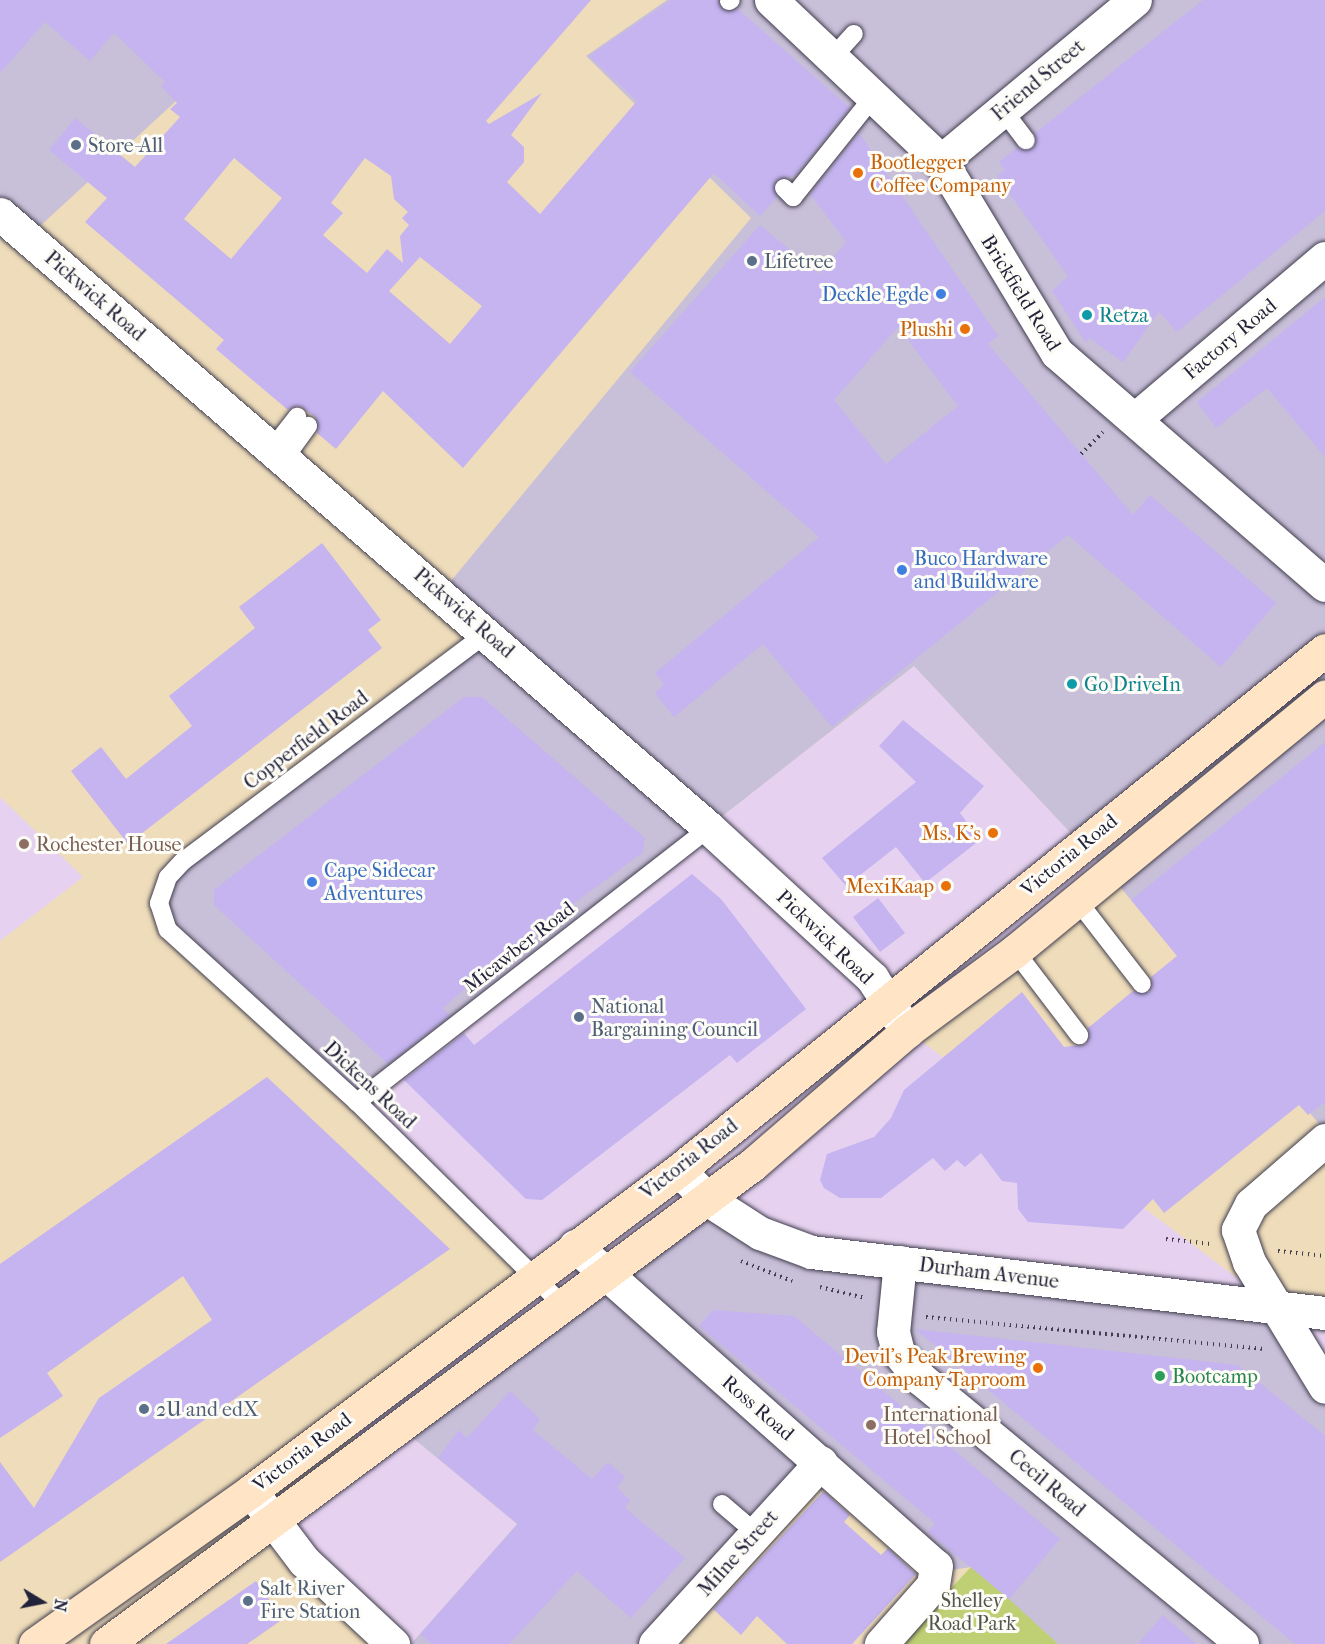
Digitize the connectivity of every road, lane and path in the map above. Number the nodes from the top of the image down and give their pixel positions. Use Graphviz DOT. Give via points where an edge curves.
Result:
graph roads {
  1 [pos="771,0"];
  2 [pos="1135,0"];
  3 [pos="873,97"];
  4 [pos="1003,110"];
  5 [pos="1026,140"];
  6 [pos="940,161"];
  7 [pos="784,189"];
  8 [pos="0,214"];
  9 [pos="1325,258"];
  10 [pos="1135,418"];
  11 [pos="302,421"];
  12 [pos="278,454"];
  13 [pos="1325,585"];
  14 [pos="488,633"];
  15 [pos="1325,650"];
  16 [pos="1325,696"];
  17 [pos="709,828"];
  18 [pos="161,891"];
  19 [pos="1077,900"];
  20 [pos="1015,951"];
  21 [pos="1142,984"];
  22 [pos="886,1004"];
  23 [pos="907,1031"];
  24 [pos="1079,1035"];
  25 [pos="357,1102"];
  26 [pos="1325,1140"];
  27 [pos="678,1170"];
  28 [pos="707,1199"];
  29 [pos="575,1246"];
  30 [pos="734,1256"];
  31 [pos="900,1262"];
  32 [pos="605,1276"];
  33 [pos="536,1277"];
  34 [pos="800,1284"];
  35 [pos="810,1286"];
  36 [pos="565,1307"];
  37 [pos="894,1308"];
  38 [pos="1277,1308"];
  39 [pos="1325,1313"];
  40 [pos="1302,1355"];
  41 [pos="1325,1387"];
  42 [pos="343,1422"];
  43 [pos="368,1454"];
  44 [pos="821,1462"];
  45 [pos="251,1491"];
  46 [pos="722,1504"];
  47 [pos="275,1522"];
  48 [pos="756,1533"];
  49 [pos="35,1644"];
  50 [pos="106,1644"];
  51 [pos="393,1644"];
  52 [pos="655,1644"];
  53 [pos="881,1644"];
  54 [pos="1242,1644"];
  1 -- 3 [label="street, Brickfield Road" via="843,46"];
  2 -- 4 [label="street, Friend Street"];
  3 -- 6 [label="street, Brickfield Road"];
  3 -- 7 [label="lane" via="793,197"];
  4 -- 5 [label="lane"];
  4 -- 6 [label="street, Friend Street"];
  6 -- 10 [label="street, Brickfield Road" via="1057,354"];
  8 -- 12 [label="street, Pickwick Road"];
  9 -- 10 [label="street, Factory Road"];
  10 -- 13 [label="street, Brickfield Road"];
  11 -- 12 [label="lane"];
  12 -- 14 [label="street, Pickwick Road"];
  14 -- 17 [label="street, Pickwick Road"];
  14 -- 18 [label="lane, Copperfield Road" via="183,861"];
  15 -- 22 [label="main road, Victoria Road"];
  16 -- 19 [label="main road, Victoria Road"];
  17 -- 22 [label="street, Pickwick Road" via="872,978"];
  17 -- 25 [label="lane, Micawber Road"];
  18 -- 25 [label="lane, Dickens Road" via="161,916 168,930"];
  19 -- 20 [label="main road, Victoria Road"];
  19 -- 21 [label="lane"];
  20 -- 23 [label="main road, Victoria Road"];
  20 -- 24 [label="lane"];
  22 -- 23 [label="street, Pickwick Road"];
  22 -- 27 [label="main road, Victoria Road"];
  23 -- 28 [label="main road, Victoria Road"];
  25 -- 33 [label="lane, Dickens Road"];
  26 -- 38 [label="street" via="1251,1204 1238,1230 1249,1262"];
  27 -- 28 [label="street, Durham Avenue"];
  27 -- 29 [label="main road, Victoria Road"];
  28 -- 31 [label="street, Durham Avenue" via="782,1245"];
  28 -- 32 [label="main road, Victoria Road"];
  29 -- 32 [label="street, Ross Road"];
  29 -- 33 [label="main road, Victoria Road"];
  30 -- 34 [label="path" via="750,1268"];
  31 -- 37 [label="street, Cecil Road"];
  31 -- 38 [label="street, Durham Avenue"];
  32 -- 36 [label="main road, Victoria Road"];
  32 -- 44 [label="street, Ross Road"];
  33 -- 36 [label="lane, Dickens Road"];
  33 -- 42 [label="main road, Victoria Road"];
  35 -- 37 [label="path"];
  36 -- 43 [label="main road, Victoria Road"];
  37 -- 40 [label="path" via="916,1316"];
  37 -- 54 [label="street, Cecil Road" via="898,1352 921,1379"];
  38 -- 39 [label="street, Durham Avenue"];
  38 -- 40 [label="street"];
  40 -- 41 [label="street"];
  42 -- 43 [label="lane"];
  42 -- 45 [label="main road, Victoria Road"];
  43 -- 47 [label="main road, Victoria Road"];
  44 -- 48 [label="street, Milne Street"];
  44 -- 53 [label="street, Ross Road" via="939,1572"];
  45 -- 47 [label="street"];
  45 -- 49 [label="main road, Victoria Road"];
  46 -- 48 [label="lane"];
  47 -- 50 [label="main road, Victoria Road"];
  47 -- 51 [label="street" via="304,1561"];
  48 -- 52 [label="street, Milne Street"];
}
